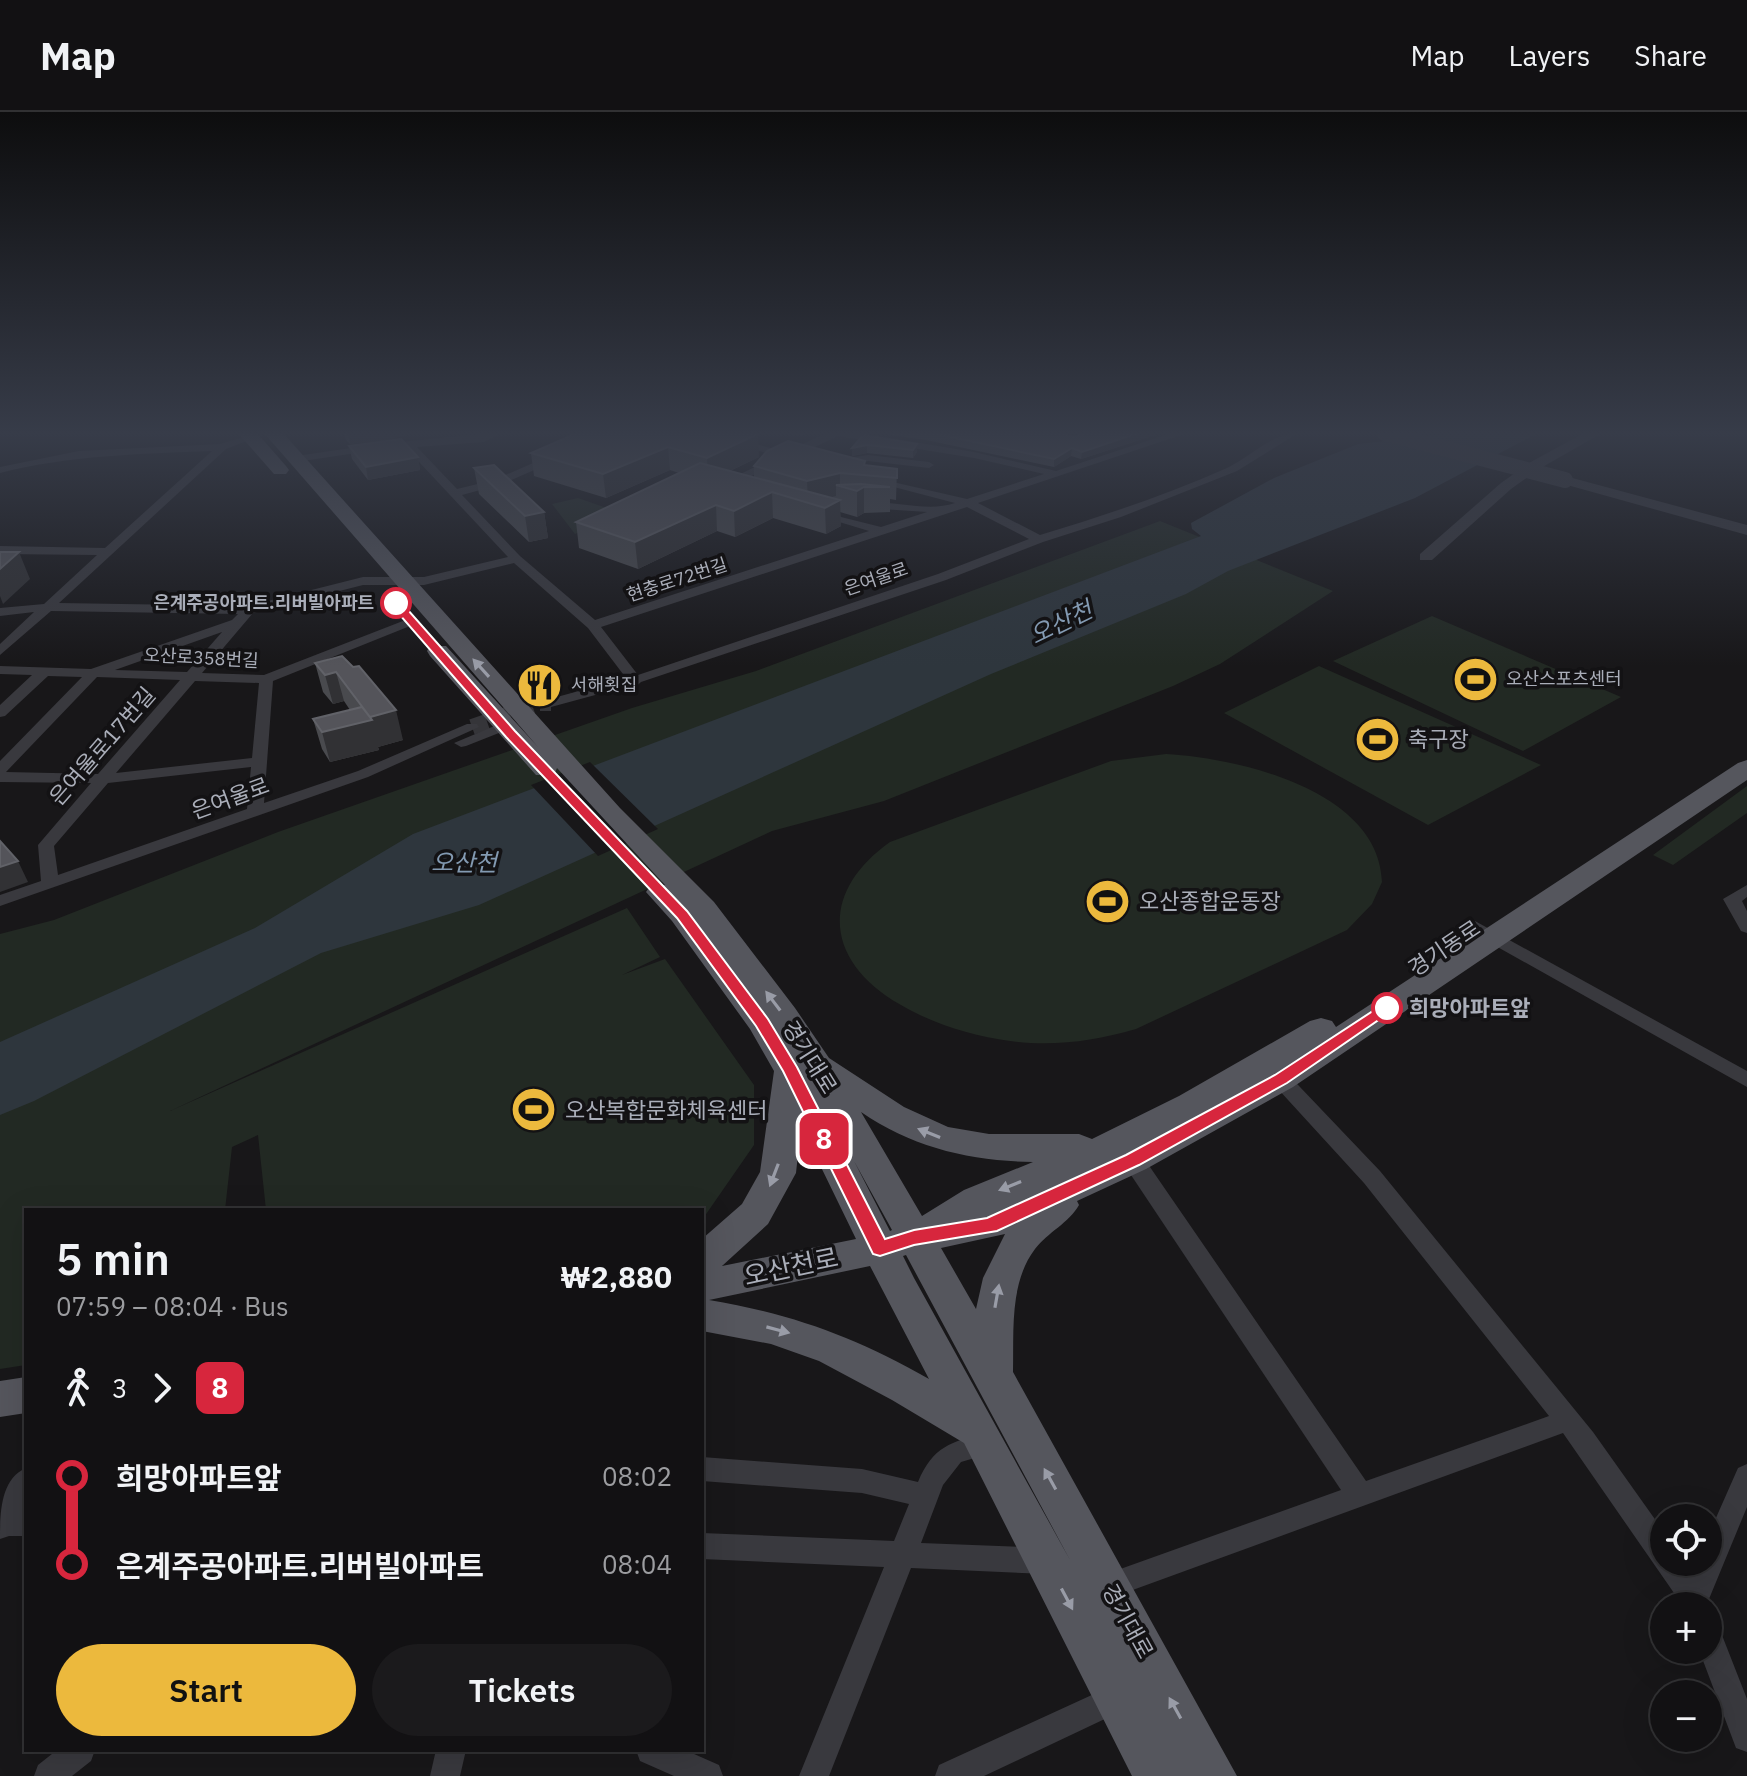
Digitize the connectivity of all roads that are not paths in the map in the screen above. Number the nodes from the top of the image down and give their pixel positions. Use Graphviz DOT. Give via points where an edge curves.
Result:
graph roads {
  1 [pos="153,511"];
  2 [pos="315,511"];
  3 [pos="342,511"];
  4 [pos="471,511"];
  5 [pos="812,511"];
  6 [pos="931,511"];
  7 [pos="950,511"];
  8 [pos="984,511"];
  9 [pos="1125,511"];
  10 [pos="1478,511"];
  11 [pos="1677,511"];
  12 [pos="943,513"];
  13 [pos="1747,530"];
  14 [pos="885,532"];
  15 [pos="1039,539"];
  16 [pos="0,550"];
  17 [pos="108,552"];
  18 [pos="1426,557"];
  19 [pos="516,559"];
  20 [pos="404,581"];
  21 [pos="379,583"];
  22 [pos="48,607"];
  23 [pos="248,610"];
  24 [pos="0,612"];
  25 [pos="413,622"];
  26 [pos="235,623"];
  27 [pos="593,625"];
  28 [pos="0,651"];
  29 [pos="0,670"];
  30 [pos="45,671"];
  31 [pos="95,672"];
  32 [pos="194,674"];
  33 [pos="266,679"];
  34 [pos="635,681"];
  35 [pos="551,703"];
  36 [pos="0,713"];
  37 [pos="518,726"];
  38 [pos="472,727"];
  39 [pos="1747,746"];
  40 [pos="257,762"];
  41 [pos="1747,768"];
  42 [pos="0,770"];
  43 [pos="363,774"];
  44 [pos="0,777"];
  45 [pos="101,779"];
  46 [pos="255,813"];
  47 [pos="50,883"];
  48 [pos="1742,896"];
  49 [pos="0,901"];
  50 [pos="1747,927"];
  51 [pos="1484,932"];
  52 [pos="804,1068"];
  53 [pos="1273,1071"];
  54 [pos="1747,1080"];
  55 [pos="1124,1151"];
  56 [pos="897,1243"];
  57 [pos="704,1260"];
  58 [pos="704,1286"];
  59 [pos="704,1315"];
  60 [pos="993,1374"];
  61 [pos="24,1395"];
  62 [pos="0,1399"];
  63 [pos="1568,1420"];
  64 [pos="982,1437"];
  65 [pos="704,1469"];
  66 [pos="1747,1476"];
  67 [pos="24,1485"];
  68 [pos="1360,1495"];
  69 [pos="926,1496"];
  70 [pos="9,1525"];
  71 [pos="1650,1535"];
  72 [pos="704,1546"];
  73 [pos="904,1555"];
  74 [pos="1047,1561"];
  75 [pos="1108,1586"];
  76 [pos="1700,1592"];
  77 [pos="1719,1664"];
  78 [pos="1118,1698"];
  79 [pos="1747,1737"];
  80 [pos="78,1752"];
  81 [pos="451,1752"];
  82 [pos="655,1752"];
  83 [pos="49,1776"];
  84 [pos="445,1776"];
  85 [pos="708,1776"];
  86 [pos="814,1776"];
  87 [pos="950,1776"];
  88 [pos="1159,1776"];
  89 [pos="1212,1776"];
  1 -- 17 [label="street"];
  2 -- 21 [label="main road, 경기대로"];
  3 -- 20 [label="main road, 경기대로"];
  4 -- 19 [label="street"];
  5 -- 14 [label="street"];
  6 -- 12 [label="street"];
  7 -- 12 [label="street, 현충로72번길"];
  8 -- 15 [label="street"];
  9 -- 15 [label="street, 은여울로"];
  10 -- 18 [label="street"];
  11 -- 13 [label="street, bridge"];
  12 -- 14 [label="street, 현충로72번길"];
  14 -- 27 [label="street, 현충로72번길"];
  15 -- 34 [label="street, 은여울로"];
  16 -- 17 [label="street"];
  17 -- 22 [label="street"];
  19 -- 20 [label="street"];
  19 -- 27 [label="street"];
  20 -- 21 [label="street"];
  37 -- 20 [label="main road, 경기대로, one-way"];
  21 -- 23 [label="street" via="363,581"];
  21 -- 25 [label="main road, 경기대로"];
  22 -- 23 [label="street"];
  22 -- 24 [label="street"];
  22 -- 28 [label="street"];
  23 -- 26 [label="street, 은여울로17번길"];
  25 -- 33 [label="street"];
  25 -- 37 [label="main road, 경기대로"];
  26 -- 31 [label="street"];
  26 -- 32 [label="street, 은여울로17번길"];
  27 -- 34 [label="street"];
  29 -- 30 [label="street, 오산로358번길"];
  30 -- 31 [label="street, 오산로358번길"];
  30 -- 36 [label="street"];
  31 -- 32 [label="street, 오산로358번길"];
  31 -- 42 [label="street"];
  32 -- 33 [label="street, 오산로358번길"];
  32 -- 45 [label="street, 은여울로17번길"];
  33 -- 40 [label="street, 오산로358번길"];
  34 -- 35 [label="street, 은여울로"];
  34 -- 37 [label="street"];
  37 -- 43 [label="street"];
  37 -- 52 [label="main road, 경기대로" via="693,911 762,1023"];
  38 -- 43 [label="street, 은여울로"];
  39 -- 51 [label="main road, 경기동로"];
  40 -- 45 [label="street"];
  40 -- 46 [label="street, 오산로358번길"];
  41 -- 51 [label="main road, 경기동로"];
  43 -- 46 [label="street, 은여울로"];
  44 -- 45 [label="street"];
  45 -- 47 [label="street, 은여울로17번길" via="46,845"];
  46 -- 47 [label="street, 은여울로"];
  47 -- 49 [label="street, 은여울로"];
  48 -- 50 [label="street"];
  51 -- 53 [label="main road, 경기동로"];
  51 -- 54 [label="street"];
  55 -- 52 [label="main road, one-way" via="1034,1152 947,1141"];
  52 -- 56 [label="main road, 경기대로"];
  52 -- 57 [label="main road, one-way" via="778,1173 755,1214"];
  53 -- 55 [label="main road, 경기동로"];
  53 -- 63 [label="street" via="1372,1177"];
  55 -- 56 [label="main road, 경기동로" via="977,1200"];
  60 -- 55 [label="main road, one-way" via="994,1303 1013,1250 1048,1212"];
  55 -- 68 [label="street"];
  56 -- 58 [label="main road, 오산천로"];
  56 -- 60 [label="main road, 경기대로"];
  56 -- 64 [label="main road, 경기대로"];
  59 -- 64 [label="main road, one-way" via="777,1329 821,1344 908,1388"];
  75 -- 60 [label="main road, 경기대로, one-way"];
  61 -- 62 [label="main road"];
  63 -- 68 [label="street"];
  63 -- 71 [label="street"];
  64 -- 69 [label="street" via="953,1453"];
  64 -- 74 [label="main road, 경기대로"];
  65 -- 69 [label="street" via="862,1481"];
  66 -- 76 [label="street"];
  67 -- 70 [label="street"];
  68 -- 75 [label="street"];
  69 -- 73 [label="street"];
  72 -- 73 [label="street"];
  73 -- 74 [label="street"];
  73 -- 86 [label="street"];
  74 -- 78 [label="main road, 경기대로, one-way"];
  89 -- 75 [label="main road, 경기대로, one-way"];
  77 -- 79 [label="street"];
  78 -- 87 [label="street"];
  78 -- 88 [label="main road, 경기대로"];
  80 -- 83 [label="street"];
  81 -- 84 [label="street"];
  82 -- 85 [label="street"];
}
